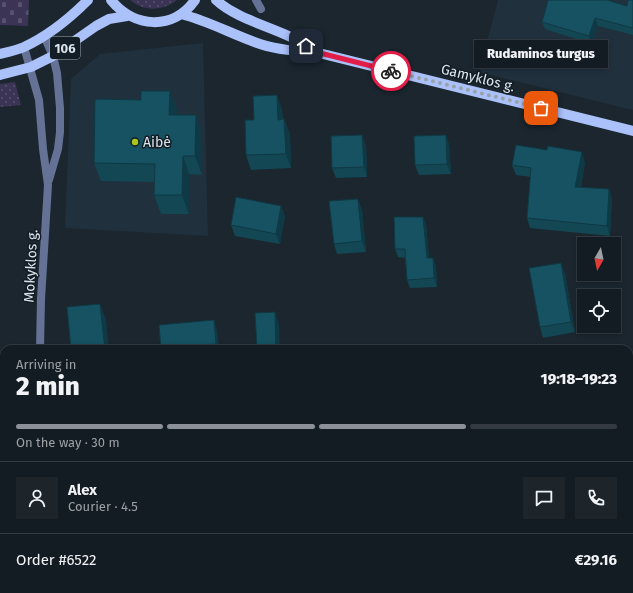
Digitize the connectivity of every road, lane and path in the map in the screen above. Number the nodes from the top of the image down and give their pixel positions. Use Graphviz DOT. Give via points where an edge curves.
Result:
graph roads {
  1 [pos="88,0"];
  2 [pos="111,0"];
  3 [pos="194,0"];
  4 [pos="216,0"];
  5 [pos="256,0"];
  6 [pos="261,9"];
  7 [pos="181,14"];
  8 [pos="127,16"];
  9 [pos="44,36"];
  10 [pos="24,47"];
  11 [pos="316,52"];
  12 [pos="0,54"];
  13 [pos="53,56"];
  14 [pos="30,67"];
  15 [pos="0,75"];
  16 [pos="633,131"];
  17 [pos="48,185"];
  18 [pos="40,345"];
  1 -- 9 [label="main road, 106"];
  2 -- 8 [label="main road, 106"];
  3 -- 7 [label="main road, 106"];
  4 -- 11 [label="main road, Gamyklos g." via="252,21 296,40"];
  5 -- 6 [label="street"];
  7 -- 8 [label="main road, 106" via="154,22"];
  7 -- 11 [label="main road, Gamyklos g." via="198,18 262,45 292,51"];
  8 -- 13 [label="main road, 106" via="109,19 96,26"];
  9 -- 10 [label="main road, 106"];
  9 -- 13 [label="street, Mokyklos g."];
  10 -- 12 [label="main road, 106"];
  10 -- 14 [label="street, Mokyklos g."];
  11 -- 16 [label="main road, Gamyklos g."];
  13 -- 14 [label="main road, 106"];
  13 -- 17 [label="street, Mokyklos g." via="60,101 60,132"];
  14 -- 15 [label="main road, 106"];
  14 -- 17 [label="street, Mokyklos g." via="39,100"];
  17 -- 18 [label="street, Mokyklos g."];
}
